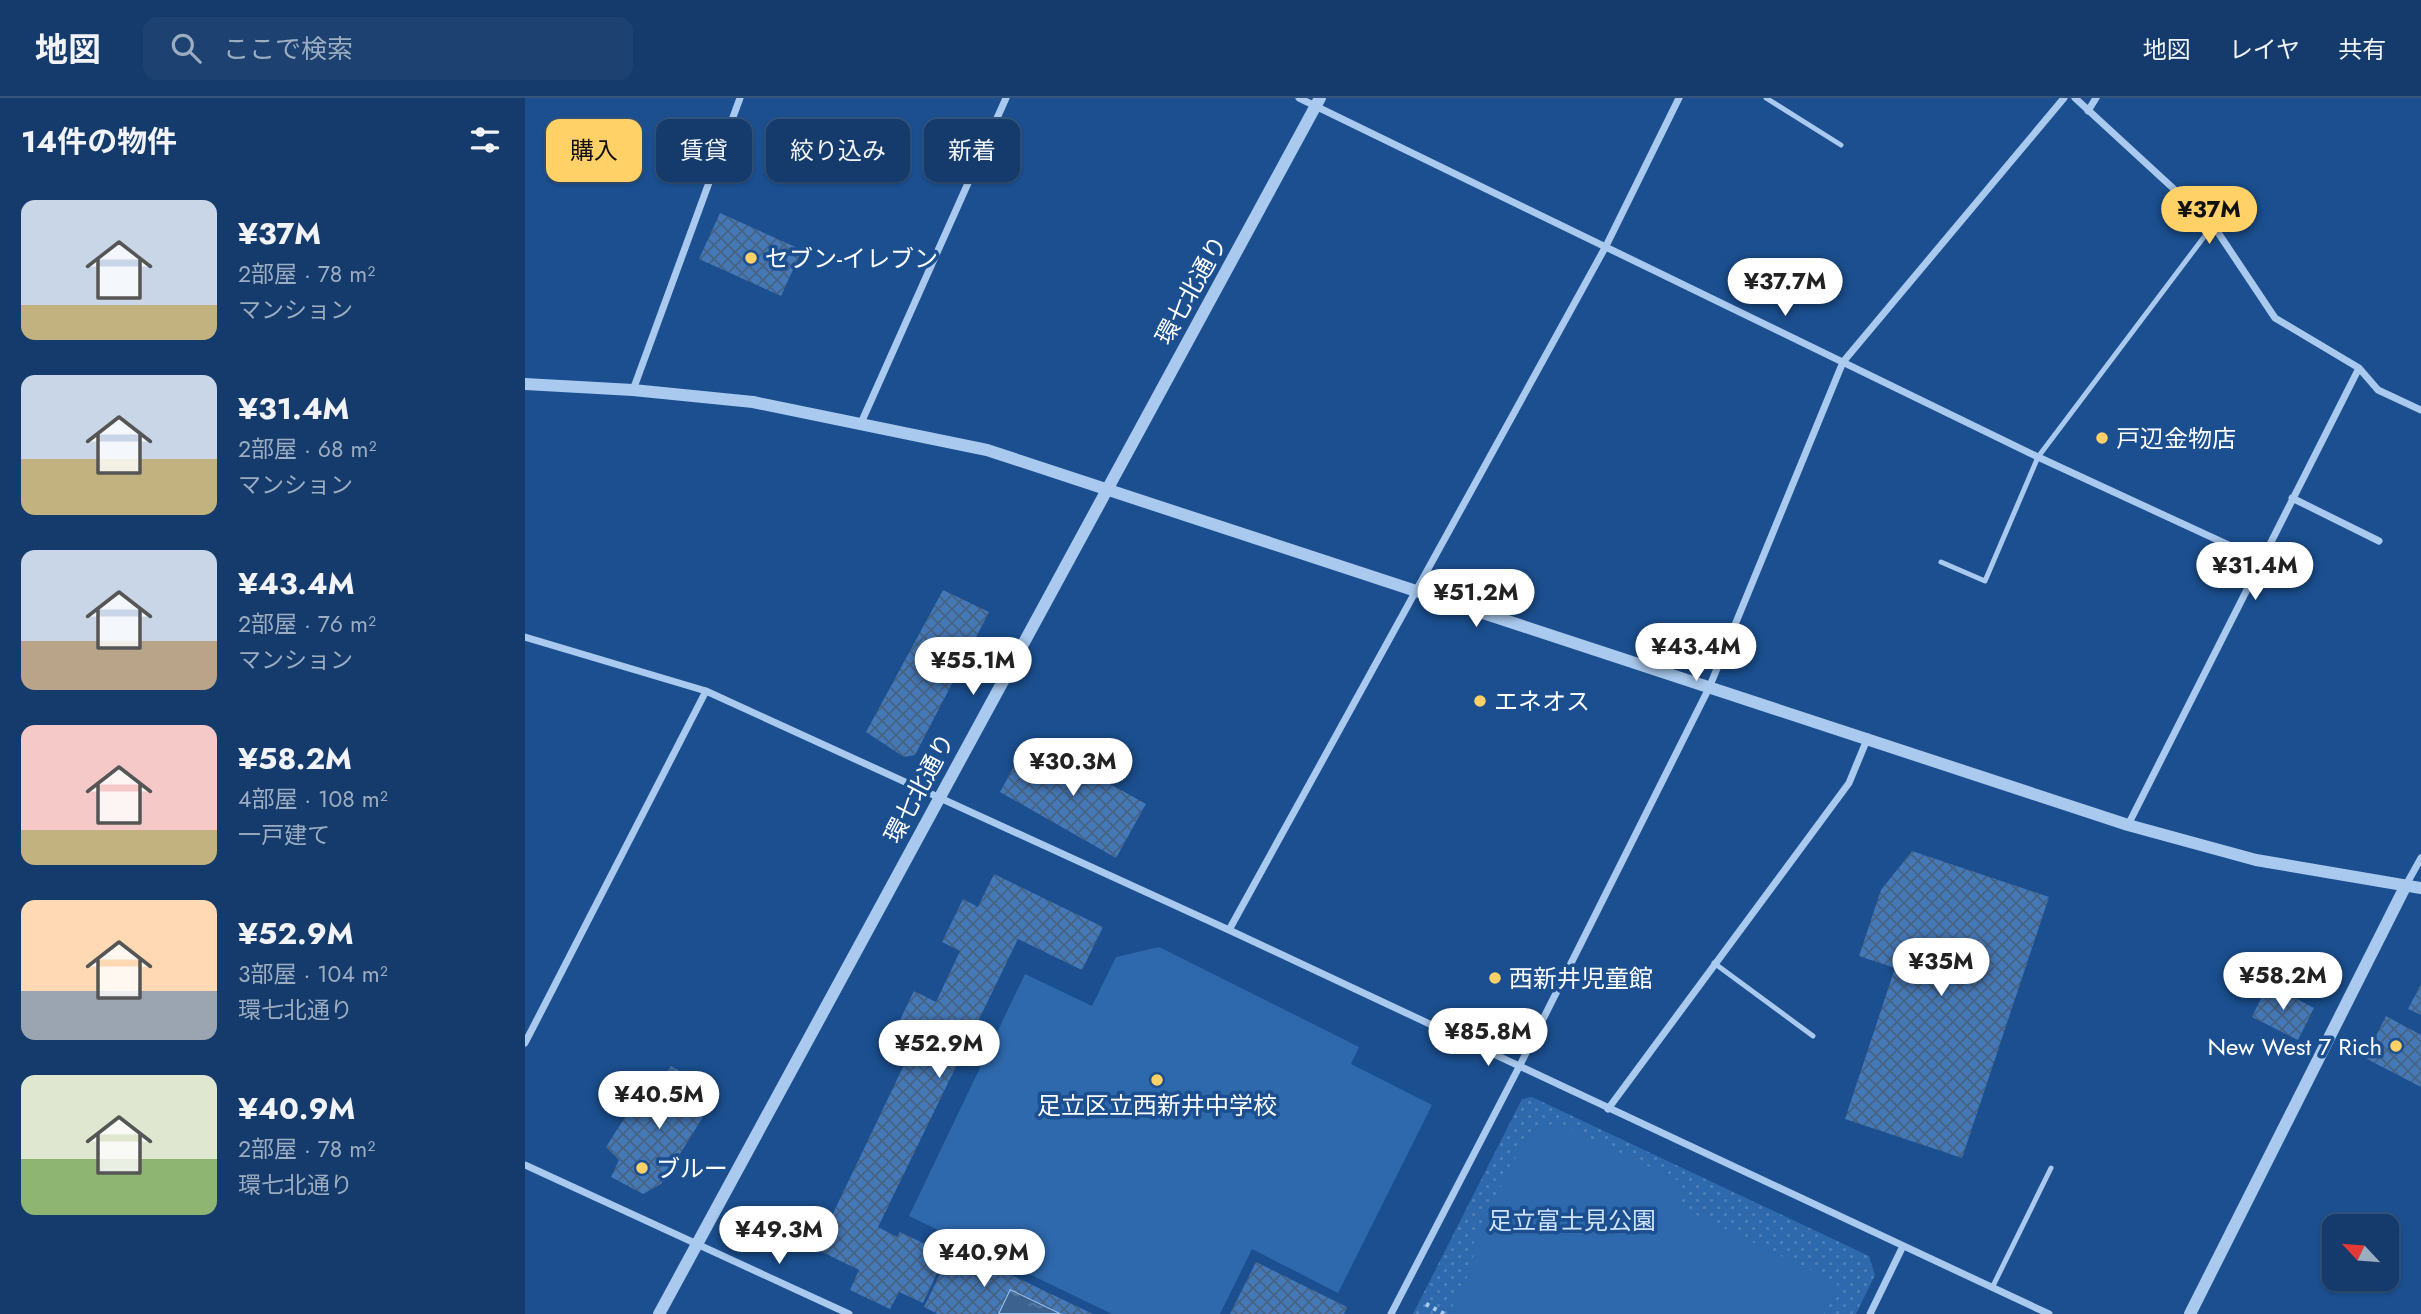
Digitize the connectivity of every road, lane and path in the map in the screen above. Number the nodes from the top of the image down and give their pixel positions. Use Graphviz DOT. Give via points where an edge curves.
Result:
graph roads {
  1 [pos="740,98"];
  2 [pos="1006,98"];
  3 [pos="1299,98"];
  4 [pos="1679,98"];
  5 [pos="1766,98"];
  6 [pos="2064,98"];
  7 [pos="2075,98"];
  8 [pos="2096,98"];
  9 [pos="1318,102"];
  10 [pos="2088,111"];
  11 [pos="1841,145"];
  12 [pos="2213,225"];
  13 [pos="1606,246"];
  14 [pos="1843,362"];
  15 [pos="2359,368"];
  16 [pos="525,384"];
  17 [pos="633,390"];
  18 [pos="2421,410"];
  19 [pos="861,423"];
  20 [pos="2038,457"];
  21 [pos="1106,488"];
  22 [pos="2293,498"];
  23 [pos="2379,541"];
  24 [pos="2261,560"];
  25 [pos="1941,562"];
  26 [pos="1416,592"];
  27 [pos="525,637"];
  28 [pos="1709,688"];
  29 [pos="706,691"];
  30 [pos="1868,737"];
  31 [pos="938,798"];
  32 [pos="2128,825"];
  33 [pos="2421,858"];
  34 [pos="2406,885"];
  35 [pos="2421,888"];
  36 [pos="1229,930"];
  37 [pos="1714,963"];
  38 [pos="1814,1036"];
  39 [pos="525,1043"];
  40 [pos="1519,1068"];
  41 [pos="1608,1109"];
  42 [pos="525,1165"];
  43 [pos="2050,1168"];
  44 [pos="698,1244"];
  45 [pos="1903,1246"];
  46 [pos="1992,1287"];
  47 [pos="1426,1304"];
  48 [pos="659,1314"];
  49 [pos="849,1314"];
  50 [pos="1391,1314"];
  51 [pos="1444,1314"];
  52 [pos="1870,1314"];
  53 [pos="2049,1314"];
  54 [pos="2190,1314"];
  1 -- 17 [label="street"];
  2 -- 19 [label="street"];
  3 -- 9 [label="street"];
  4 -- 13 [label="street"];
  5 -- 11 [label="lane"];
  6 -- 14 [label="street"];
  7 -- 10 [label="street"];
  8 -- 10 [label="street"];
  9 -- 13 [label="street"];
  9 -- 21 [label="street, 環七北通り"];
  10 -- 12 [label="street"];
  12 -- 15 [label="street" via="2276,318"];
  12 -- 20 [label="lane"];
  13 -- 14 [label="street"];
  13 -- 26 [label="street"];
  14 -- 20 [label="street"];
  14 -- 28 [label="street"];
  15 -- 18 [label="street" via="2378,390"];
  15 -- 22 [label="street"];
  16 -- 17 [label="street"];
  17 -- 19 [label="street" via="753,402"];
  19 -- 21 [label="street" via="987,450"];
  20 -- 24 [label="street"];
  20 -- 25 [label="lane" via="1985,581"];
  21 -- 26 [label="street"];
  21 -- 31 [label="street, 環七北通り"];
  22 -- 23 [label="street"];
  22 -- 24 [label="street"];
  24 -- 32 [label="street"];
  26 -- 28 [label="street"];
  26 -- 36 [label="street"];
  27 -- 29 [label="street"];
  28 -- 30 [label="street"];
  28 -- 40 [label="street"];
  29 -- 31 [label="street"];
  29 -- 39 [label="street"];
  30 -- 32 [label="street"];
  30 -- 37 [label="street" via="1849,783"];
  31 -- 36 [label="street"];
  31 -- 44 [label="street, 環七北通り"];
  32 -- 34 [label="street" via="2256,860"];
  33 -- 34 [label="street"];
  34 -- 35 [label="street"];
  34 -- 54 [label="street"];
  36 -- 40 [label="street"];
  37 -- 38 [label="lane"];
  37 -- 41 [label="street"];
  40 -- 41 [label="street"];
  40 -- 50 [label="street"];
  41 -- 45 [label="street"];
  42 -- 44 [label="street"];
  43 -- 46 [label="lane"];
  44 -- 48 [label="street, 環七北通り"];
  44 -- 49 [label="street"];
  45 -- 46 [label="street"];
  45 -- 52 [label="street"];
  46 -- 53 [label="street"];
  47 -- 51 [label="path"];
}
